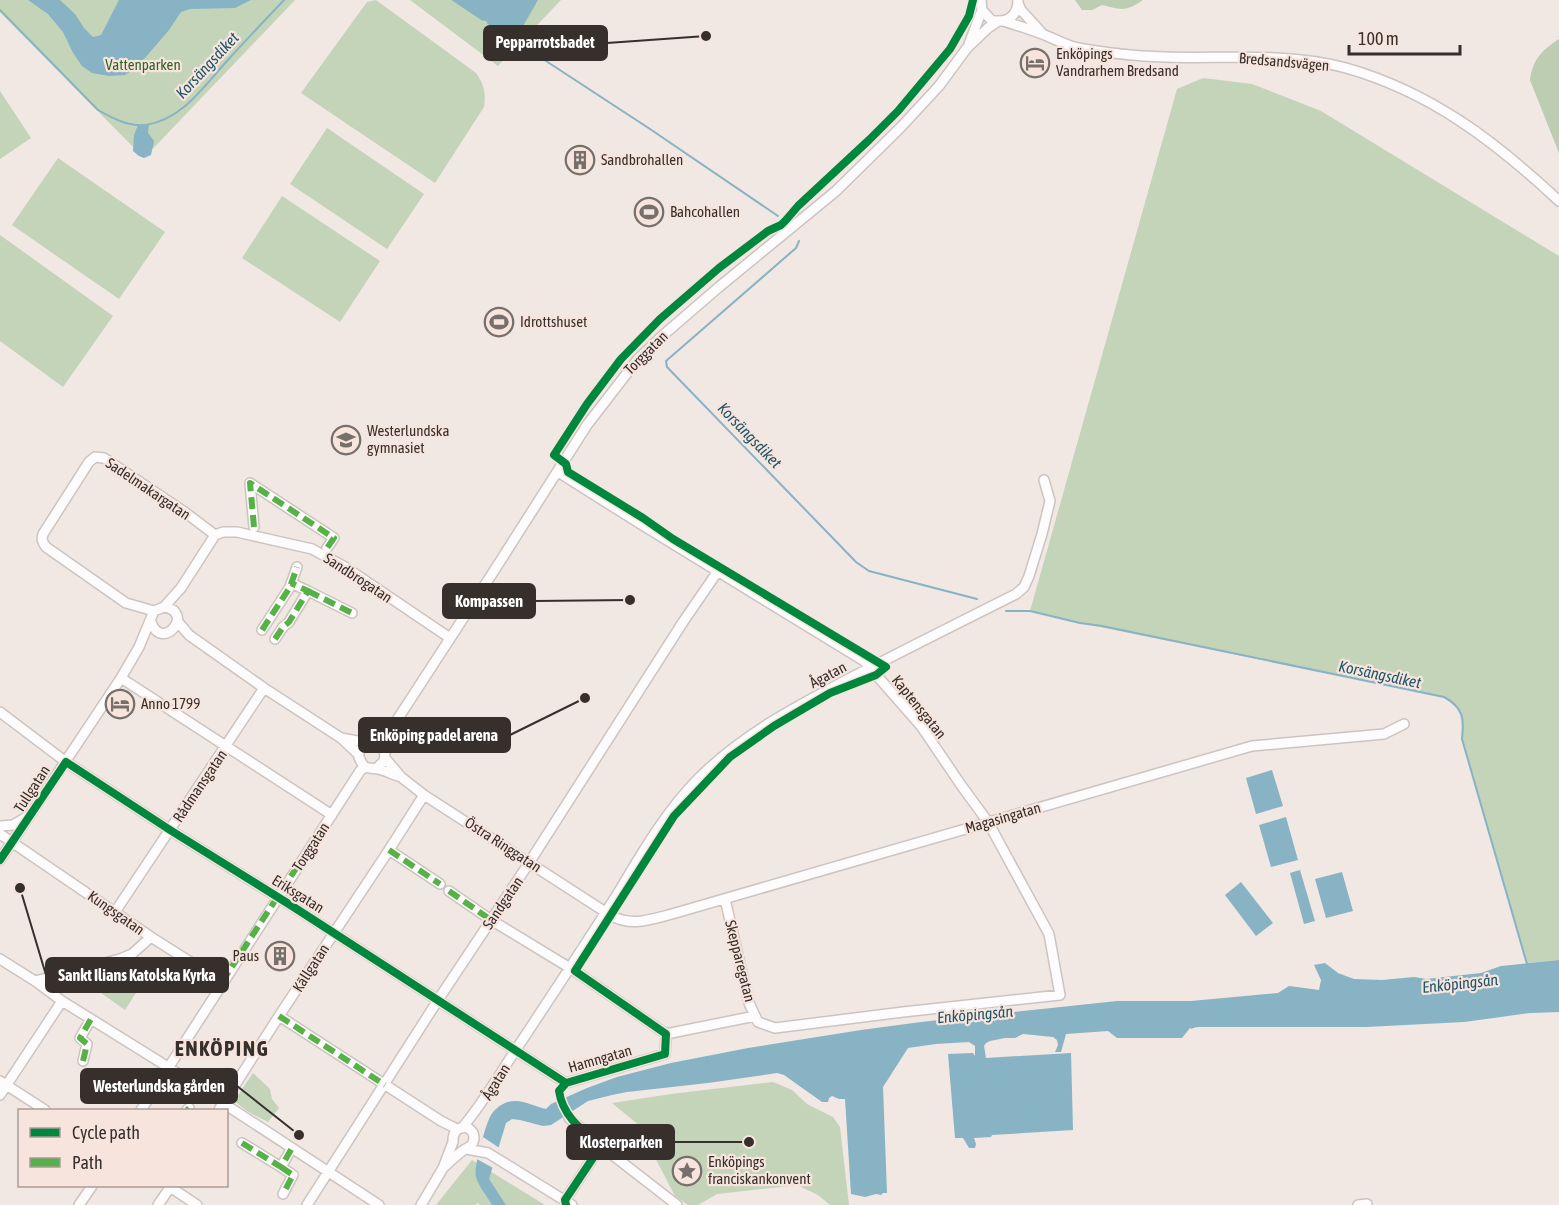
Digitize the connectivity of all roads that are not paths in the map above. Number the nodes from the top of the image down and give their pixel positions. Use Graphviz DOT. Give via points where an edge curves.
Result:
graph roads {
  1 [pos="1018,1"];
  2 [pos="981,3"];
  3 [pos="1000,21"];
  4 [pos="1043,34"];
  5 [pos="967,48"];
  6 [pos="1559,201"];
  7 [pos="558,472"];
  8 [pos="1044,480"];
  9 [pos="254,527"];
  10 [pos="215,535"];
  11 [pos="327,548"];
  12 [pos="297,567"];
  13 [pos="718,571"];
  14 [pos="291,583"];
  15 [pos="181,588"];
  16 [pos="308,591"];
  17 [pos="159,609"];
  18 [pos="352,613"];
  19 [pos="177,617"];
  20 [pos="151,621"];
  21 [pos="262,630"];
  22 [pos="164,633"];
  23 [pos="189,635"];
  24 [pos="450,638"];
  25 [pos="275,639"];
  26 [pos="139,647"];
  27 [pos="870,668"];
  28 [pos="121,678"];
  29 [pos="264,688"];
  30 [pos="0,712"];
  31 [pos="397,720"];
  32 [pos="1404,724"];
  33 [pos="341,738"];
  34 [pos="371,743"];
  35 [pos="227,746"];
  36 [pos="359,755"];
  37 [pos="385,755"];
  38 [pos="66,762"];
  39 [pos="365,767"];
  40 [pos="377,768"];
  41 [pos="401,777"];
  42 [pos="424,795"];
  43 [pos="31,814"];
  44 [pos="332,815"];
  45 [pos="988,822"];
  46 [pos="0,826"];
  47 [pos="170,830"];
  48 [pos="0,834"];
  49 [pos="12,842"];
  50 [pos="389,850"];
  51 [pos="0,860"];
  52 [pos="529,863"];
  53 [pos="440,884"];
  54 [pos="449,891"];
  55 [pos="278,897"];
  56 [pos="725,899"];
  57 [pos="115,912"];
  58 [pos="606,912"];
  59 [pos="491,920"];
  60 [pos="334,933"];
  61 [pos="151,937"];
  62 [pos="0,959"];
  63 [pos="570,968"];
  64 [pos="35,981"];
  65 [pos="222,982"];
  66 [pos="438,1000"];
  67 [pos="62,1001"];
  68 [pos="279,1016"];
  69 [pos="91,1019"];
  70 [pos="757,1019"];
  71 [pos="666,1034"];
  72 [pos="515,1051"];
  73 [pos="83,1060"];
  74 [pos="168,1067"];
  75 [pos="3,1084"];
  76 [pos="385,1085"];
  77 [pos="0,1095"];
  78 [pos="221,1107"];
  79 [pos="480,1107"];
  80 [pos="43,1109"];
  81 [pos="142,1109"];
  82 [pos="228,1111"];
  83 [pos="569,1118"];
  84 [pos="456,1134"];
  85 [pos="242,1143"];
  86 [pos="478,1143"];
  87 [pos="601,1146"];
  88 [pos="292,1148"];
  89 [pos="465,1149"];
  90 [pos="281,1167"];
  91 [pos="443,1168"];
  92 [pos="328,1172"];
  93 [pos="91,1187"];
  94 [pos="169,1187"];
  95 [pos="171,1187"];
  96 [pos="283,1194"];
  97 [pos="569,1203"];
  98 [pos="1367,1204"];
  99 [pos="79,1205"];
  100 [pos="158,1205"];
  101 [pos="197,1205"];
  102 [pos="307,1205"];
  103 [pos="379,1205"];
  104 [pos="421,1205"];
  105 [pos="677,1205"];
  106 [pos="1358,1205"];
  1 -- 3 [label="street, Torggatan" via="1013,17"];
  1 -- 4 [label="street" via="1021,10"];
  2 -- 3 [label="street, Torggatan" via="988,18"];
  2 -- 5 [label="street, Torggatan"];
  3 -- 4 [label="street, Bredsandsvägen"];
  3 -- 5 [label="street, Torggatan"];
  4 -- 6 [label="street, Bredsandsvägen" via="1071,46 1112,52 1286,59 1356,72 1414,94 1474,129"];
  5 -- 7 [label="street, Torggatan" via="939,87 836,191 638,359 587,425"];
  7 -- 13 [label="street, Kaptensgatan"];
  7 -- 24 [label="street, Torggatan"];
  8 -- 27 [label="street, Ågatan" via="1050,501 1024,587"];
  9 -- 11 [label="street" via="250,483 334,538"];
  10 -- 15 [label="street"];
  10 -- 17 [label="street, Sadelmakargatan" via="104,458 95,457 89,462 43,534 43,543 126,603"];
  10 -- 24 [label="street, Sandbrogatan" via="237,532 312,549"];
  12 -- 14 [label="street"];
  13 -- 27 [label="street, Kaptensgatan"];
  13 -- 52 [label="street, Sandgatan"];
  14 -- 16 [label="street"];
  14 -- 21 [label="street"];
  15 -- 17 [label="street"];
  15 -- 19 [label="street"];
  16 -- 18 [label="street"];
  16 -- 25 [label="street"];
  17 -- 19 [label="street" via="171,608"];
  17 -- 20 [label="street"];
  19 -- 22 [label="street" via="176,627"];
  19 -- 23 [label="street"];
  20 -- 22 [label="street" via="153,627"];
  20 -- 26 [label="street, Tullgatan"];
  22 -- 23 [label="street"];
  22 -- 26 [label="street, Tullgatan" via="152,636"];
  23 -- 29 [label="street"];
  24 -- 31 [label="street, Torggatan"];
  26 -- 28 [label="street, Tullgatan"];
  27 -- 45 [label="street, Kaptensgatan" via="921,726"];
  27 -- 58 [label="street, Ågatan" via="790,709 726,753 698,780 653,836"];
  28 -- 35 [label="street"];
  28 -- 38 [label="street, Tullgatan"];
  29 -- 33 [label="street"];
  29 -- 35 [label="street, Rådmansgatan"];
  30 -- 38 [label="street, Eriksgatan"];
  31 -- 34 [label="street, Torggatan"];
  31 -- 37 [label="street, Torggatan"];
  32 -- 45 [label="street, Magasingatan" via="1384,734 1252,746"];
  33 -- 34 [label="street"];
  33 -- 36 [label="street"];
  34 -- 36 [label="street" via="361,748"];
  34 -- 37 [label="street" via="381,746"];
  35 -- 44 [label="street"];
  35 -- 47 [label="street, Rådmansgatan"];
  36 -- 39 [label="street"];
  37 -- 40 [label="street"];
  37 -- 41 [label="street, Östra Ringgatan"];
  38 -- 43 [label="street, Tullgatan"];
  38 -- 47 [label="street, Eriksgatan"];
  39 -- 40 [label="street"];
  39 -- 44 [label="street, Torggatan"];
  40 -- 41 [label="street, Östra Ringgatan"];
  41 -- 42 [label="street, Östra Ringgatan"];
  42 -- 50 [label="street, Källgatan"];
  42 -- 52 [label="street, Östra Ringgatan"];
  43 -- 46 [label="street" via="18,823"];
  43 -- 49 [label="street, Tullgatan"];
  44 -- 55 [label="street, Torggatan"];
  45 -- 56 [label="street, Magasingatan"];
  45 -- 70 [label="street, Kaptensgatan" via="1049,934 1060,995 775,1029"];
  47 -- 55 [label="street, Eriksgatan"];
  47 -- 57 [label="street, Rådmansgatan"];
  48 -- 49 [label="street, Kungsgatan"];
  49 -- 51 [label="street, Tullgatan"];
  49 -- 57 [label="street, Kungsgatan"];
  50 -- 53 [label="street"];
  50 -- 60 [label="street, Källgatan"];
  52 -- 58 [label="street, Östra Ringgatan"];
  52 -- 59 [label="street, Sandgatan"];
  54 -- 59 [label="street"];
  55 -- 60 [label="street, Eriksgatan"];
  55 -- 65 [label="street, Torggatan"];
  56 -- 58 [label="street, Magasingatan" via="646,921 618,920"];
  56 -- 70 [label="street, Skepparegatan" via="748,1003"];
  57 -- 61 [label="street, Kungsgatan"];
  58 -- 63 [label="street, Ågatan"];
  59 -- 63 [label="street"];
  59 -- 66 [label="street, Sandgatan"];
  60 -- 66 [label="street, Eriksgatan"];
  60 -- 68 [label="street, Källgatan"];
  61 -- 64 [label="street" via="120,959"];
  61 -- 65 [label="street, Kungsgatan"];
  62 -- 64 [label="street"];
  63 -- 71 [label="street"];
  63 -- 72 [label="street, Ågatan"];
  64 -- 67 [label="street"];
  65 -- 74 [label="street, Torggatan"];
  66 -- 72 [label="street, Eriksgatan"];
  66 -- 76 [label="street, Sandgatan"];
  67 -- 69 [label="street"];
  67 -- 75 [label="street"];
  68 -- 76 [label="street"];
  68 -- 78 [label="street, Källgatan"];
  69 -- 73 [label="street" via="80,1038 87,1044"];
  69 -- 74 [label="street"];
  70 -- 71 [label="street"];
  71 -- 72 [label="street, Hamngatan" via="665,1054 566,1083"];
  72 -- 79 [label="street, Ågatan"];
  74 -- 78 [label="street"];
  74 -- 81 [label="street, Torggatan"];
  75 -- 77 [label="street"];
  75 -- 80 [label="street"];
  76 -- 84 [label="street"];
  76 -- 92 [label="street, Sandgatan"];
  79 -- 84 [label="street, Ågatan"];
  79 -- 86 [label="street, Ågatan"];
  82 -- 88 [label="street"];
  83 -- 87 [label="street"];
  84 -- 86 [label="street" via="468,1129"];
  84 -- 89 [label="street" via="457,1147"];
  84 -- 91 [label="street, Ågatan"];
  85 -- 90 [label="street"];
  86 -- 89 [label="street, Ågatan"];
  86 -- 97 [label="street"];
  87 -- 97 [label="street"];
  87 -- 105 [label="street"];
  88 -- 90 [label="street"];
  88 -- 92 [label="street"];
  89 -- 91 [label="street, Ågatan"];
  90 -- 96 [label="street" via="293,1175"];
  91 -- 104 [label="street, Ågatan"];
  92 -- 102 [label="street, Sandgatan"];
  92 -- 103 [label="street"];
  93 -- 99 [label="street"];
  94 -- 100 [label="street"];
  95 -- 101 [label="street"];
  98 -- 106 [label="street"];
}
